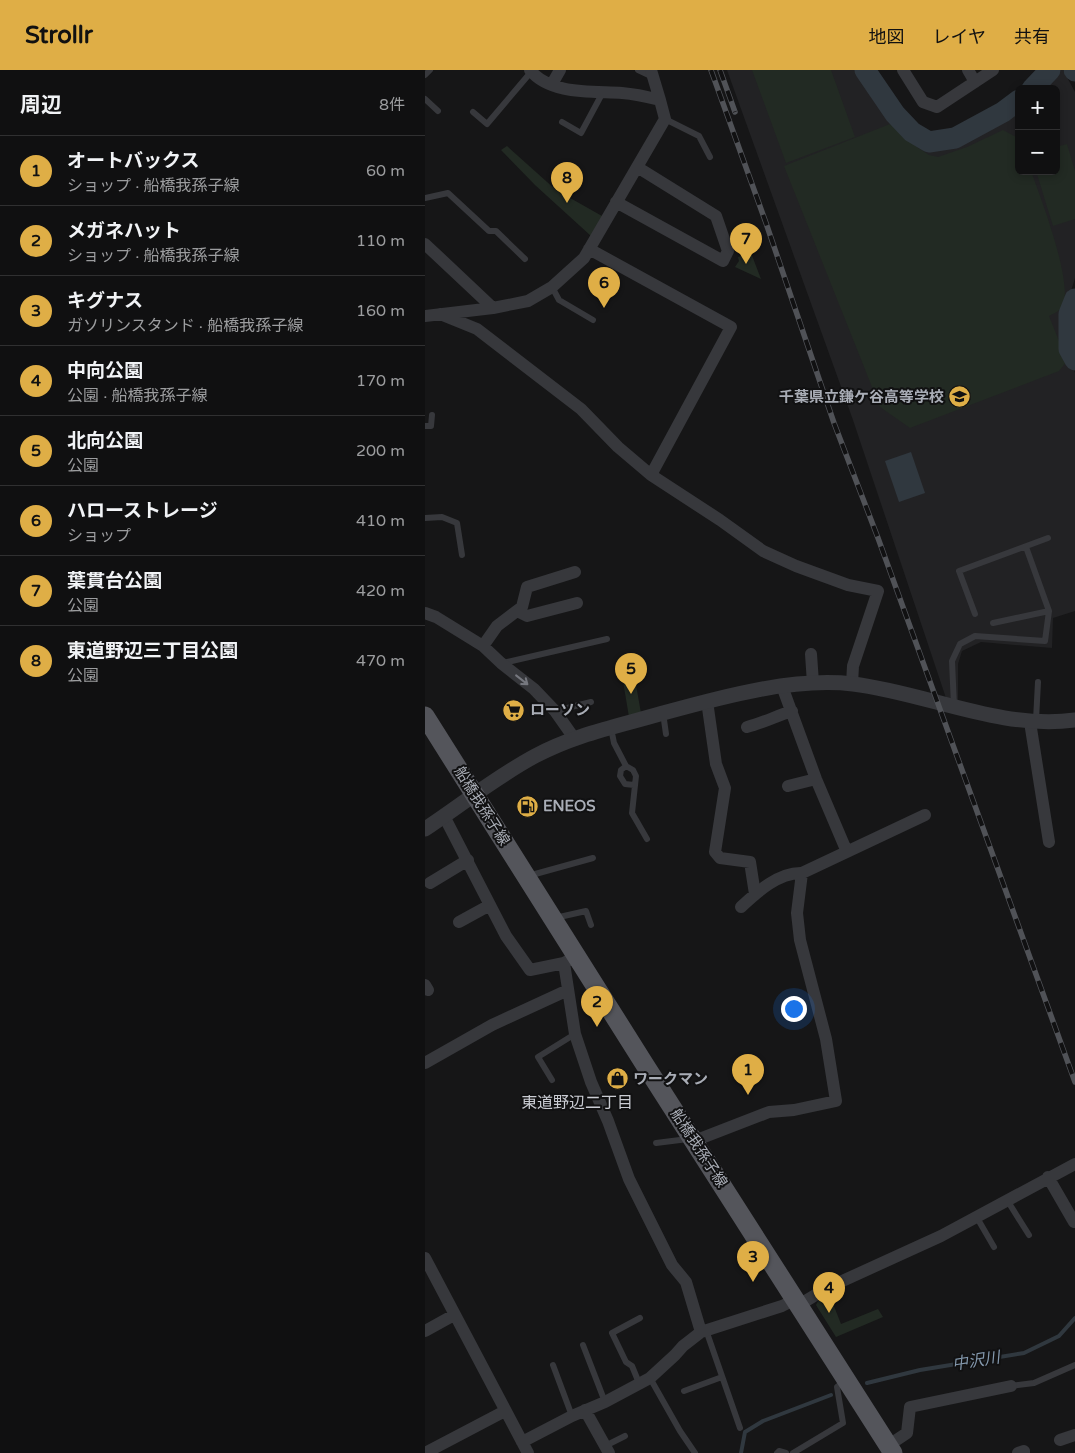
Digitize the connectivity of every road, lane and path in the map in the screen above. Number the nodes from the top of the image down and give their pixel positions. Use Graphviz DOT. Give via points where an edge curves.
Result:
graph roads {
  1 [pos="430,70"];
  2 [pos="560,70"];
  3 [pos="638,70"];
  4 [pos="903,70"];
  5 [pos="968,70"];
  6 [pos="993,70"];
  7 [pos="531,71"];
  8 [pos="652,74"];
  9 [pos="425,75"];
  10 [pos="975,82"];
  11 [pos="552,84"];
  12 [pos="603,92"];
  13 [pos="425,99"];
  14 [pos="660,100"];
  15 [pos="438,111"];
  16 [pos="473,112"];
  17 [pos="665,120"];
  18 [pos="562,122"];
  19 [pos="710,157"];
  20 [pos="637,166"];
  21 [pos="425,198"];
  22 [pos="616,202"];
  23 [pos="425,244"];
  24 [pos="589,249"];
  25 [pos="525,259"];
  26 [pos="552,287"];
  27 [pos="493,308"];
  28 [pos="440,314"];
  29 [pos="425,316"];
  30 [pos="593,320"];
  31 [pos="432,415"];
  32 [pos="425,426"];
  33 [pos="651,475"];
  34 [pos="425,518"];
  35 [pos="1048,538"];
  36 [pos="1026,546"];
  37 [pos="462,555"];
  38 [pos="575,572"];
  39 [pos="577,603"];
  40 [pos="517,611"];
  41 [pos="1049,611"];
  42 [pos="425,613"];
  43 [pos="975,614"];
  44 [pos="993,623"];
  45 [pos="607,638"];
  46 [pos="483,646"];
  47 [pos="811,654"];
  48 [pos="501,663"];
  49 [pos="1038,682"];
  50 [pos="813,683"];
  51 [pos="852,684"];
  52 [pos="783,686"];
  53 [pos="591,702"];
  54 [pos="707,702"];
  55 [pos="954,707"];
  56 [pos="555,711"];
  57 [pos="791,711"];
  58 [pos="663,713"];
  59 [pos="1075,720"];
  60 [pos="1033,722"];
  61 [pos="429,727"];
  62 [pos="610,727"];
  63 [pos="747,727"];
  64 [pos="666,734"];
  65 [pos="574,738"];
  66 [pos="626,766"];
  67 [pos="816,779"];
  68 [pos="635,785"];
  69 [pos="788,786"];
  70 [pos="475,794"];
  71 [pos="925,814"];
  72 [pos="444,816"];
  73 [pos="425,830"];
  74 [pos="647,839"];
  75 [pos="1049,842"];
  76 [pos="847,852"];
  77 [pos="593,858"];
  78 [pos="468,860"];
  79 [pos="802,873"];
  80 [pos="527,877"];
  81 [pos="431,883"];
  82 [pos="755,894"];
  83 [pos="490,905"];
  84 [pos="741,907"];
  85 [pos="553,918"];
  86 [pos="459,922"];
  87 [pos="591,925"];
  88 [pos="571,960"];
  89 [pos="568,990"];
  90 [pos="575,1034"];
  91 [pos="425,1063"];
  92 [pos="552,1080"];
  93 [pos="693,1140"];
  94 [pos="656,1143"];
  95 [pos="1075,1164"];
  96 [pos="1048,1177"];
  97 [pos="1007,1200"];
  98 [pos="976,1216"];
  99 [pos="1075,1222"];
  100 [pos="1029,1235"];
  101 [pos="994,1247"];
  102 [pos="426,1262"];
  103 [pos="797,1302"];
  104 [pos="454,1315"];
  105 [pos="640,1318"];
  106 [pos="425,1331"];
  107 [pos="703,1331"];
  108 [pos="583,1345"];
  109 [pos="553,1365"];
  110 [pos="1075,1365"];
  111 [pos="722,1377"];
  112 [pos="848,1379"];
  113 [pos="644,1381"];
  114 [pos="1011,1386"];
  115 [pos="684,1391"];
  116 [pos="605,1402"];
  117 [pos="585,1410"];
  118 [pos="505,1411"];
  119 [pos="571,1416"];
  120 [pos="740,1428"];
  121 [pos="1075,1435"];
  122 [pos="625,1436"];
  123 [pos="1060,1440"];
  124 [pos="525,1448"];
  125 [pos="891,1449"];
  126 [pos="607,1450"];
  127 [pos="425,1453"];
  128 [pos="695,1453"];
  129 [pos="777,1453"];
  130 [pos="786,1453"];
  131 [pos="793,1453"];
  132 [pos="1018,1453"];
  133 [pos="1024,1453"];
  1 -- 9 [label="lane"];
  2 -- 11 [label="street"];
  3 -- 8 [label="lane"];
  4 -- 10 [label="street" via="923,102 937,107"];
  5 -- 10 [label="street"];
  6 -- 10 [label="street"];
  7 -- 11 [label="street"];
  7 -- 16 [label="lane" via="487,124"];
  8 -- 14 [label="street"];
  11 -- 12 [label="street" via="563,89"];
  12 -- 14 [label="street"];
  12 -- 18 [label="lane" via="581,133"];
  13 -- 15 [label="lane"];
  14 -- 17 [label="street"];
  17 -- 19 [label="lane" via="699,136"];
  17 -- 20 [label="street"];
  20 -- 22 [label="street"];
  20 -- 22 [label="street" via="716,216 728,251 723,261"];
  21 -- 25 [label="lane" via="448,193 489,232 497,231"];
  22 -- 24 [label="street"];
  23 -- 27 [label="street"];
  24 -- 26 [label="street" via="584,258"];
  24 -- 33 [label="street" via="731,327"];
  26 -- 27 [label="street" via="528,301"];
  26 -- 30 [label="lane" via="559,300"];
  27 -- 28 [label="street"];
  28 -- 29 [label="street"];
  28 -- 33 [label="street" via="477,329 500,346 581,409 617,447"];
  31 -- 32 [label="lane" via="431,426"];
  33 -- 51 [label="street" via="763,551 839,582 878,591 853,666"];
  34 -- 37 [label="lane" via="442,517 457,523"];
  35 -- 36 [label="lane"];
  36 -- 41 [label="lane"];
  36 -- 43 [label="lane" via="959,571"];
  38 -- 40 [label="street" via="527,588 522,607"];
  39 -- 40 [label="street" via="527,616"];
  40 -- 46 [label="street" via="497,626"];
  41 -- 44 [label="lane"];
  41 -- 55 [label="lane" via="1045,641 975,636 960,644 952,661"];
  42 -- 46 [label="street"];
  45 -- 48 [label="lane"];
  46 -- 48 [label="street"];
  47 -- 50 [label="street"];
  48 -- 56 [label="street, one-way"];
  49 -- 60 [label="lane"];
  50 -- 51 [label="street"];
  50 -- 52 [label="street"];
  51 -- 55 [label="street" via="905,693"];
  52 -- 54 [label="street"];
  52 -- 57 [label="street"];
  53 -- 56 [label="lane"];
  54 -- 58 [label="street"];
  54 -- 82 [label="street" via="716,764 725,788 715,852 720,858 750,862"];
  55 -- 60 [label="street"];
  56 -- 65 [label="street"];
  57 -- 63 [label="street"];
  57 -- 67 [label="street"];
  58 -- 62 [label="street"];
  58 -- 64 [label="lane"];
  59 -- 60 [label="street"];
  60 -- 75 [label="street"];
  61 -- 70 [label="main road, 船橋我孫子線"];
  62 -- 65 [label="street"];
  62 -- 66 [label="lane"];
  65 -- 70 [label="street" via="535,756"];
  66 -- 68 [label="lane" via="636,776"];
  66 -- 68 [label="lane" via="620,776 625,784"];
  67 -- 69 [label="street"];
  67 -- 76 [label="street"];
  68 -- 74 [label="lane" via="632,813"];
  70 -- 72 [label="street"];
  70 -- 80 [label="main road, 船橋我孫子線"];
  71 -- 76 [label="street"];
  72 -- 73 [label="street"];
  72 -- 78 [label="street"];
  76 -- 79 [label="street"];
  77 -- 80 [label="lane"];
  78 -- 81 [label="street"];
  78 -- 83 [label="street"];
  79 -- 82 [label="street" via="775,880"];
  79 -- 93 [label="street" via="797,913 800,940 826,1039 836,1101 769,1112"];
  80 -- 85 [label="main road, 船橋我孫子線"];
  82 -- 84 [label="street"];
  83 -- 86 [label="street"];
  83 -- 88 [label="street" via="505,936 530,970"];
  85 -- 87 [label="lane" via="586,911"];
  85 -- 88 [label="main road, 船橋我孫子線"];
  88 -- 89 [label="street"];
  88 -- 93 [label="main road, 船橋我孫子線"];
  89 -- 90 [label="street"];
  89 -- 91 [label="street" via="492,1025"];
  90 -- 92 [label="lane" via="538,1056"];
  90 -- 107 [label="street" via="629,1179 672,1264 686,1282"];
  93 -- 94 [label="lane"];
  93 -- 103 [label="main road, 船橋我孫子線"];
  95 -- 96 [label="street"];
  96 -- 97 [label="street"];
  96 -- 99 [label="street"];
  97 -- 98 [label="street"];
  97 -- 100 [label="lane"];
  98 -- 101 [label="lane"];
  98 -- 103 [label="street" via="941,1236"];
  102 -- 104 [label="street"];
  103 -- 107 [label="street"];
  103 -- 112 [label="main road, 船橋我孫子線"];
  104 -- 106 [label="street"];
  104 -- 118 [label="street"];
  105 -- 113 [label="lane" via="612,1333 626,1362"];
  107 -- 111 [label="lane"];
  107 -- 113 [label="street"];
  108 -- 116 [label="lane"];
  109 -- 119 [label="lane"];
  110 -- 114 [label="lane" via="1034,1383"];
  111 -- 115 [label="lane"];
  111 -- 120 [label="lane"];
  112 -- 125 [label="main road, 船橋我孫子線"];
  112 -- 131 [label="lane" via="837,1387 843,1423"];
  113 -- 116 [label="street"];
  113 -- 128 [label="lane"];
  114 -- 125 [label="street" via="910,1406 907,1433"];
  116 -- 117 [label="street"];
  117 -- 119 [label="street"];
  117 -- 126 [label="street"];
  118 -- 124 [label="street"];
  118 -- 127 [label="street"];
  119 -- 124 [label="street"];
  121 -- 123 [label="street"];
  122 -- 126 [label="lane"];
  129 -- 130 [label="lane"];
  132 -- 133 [label="street"];
}
